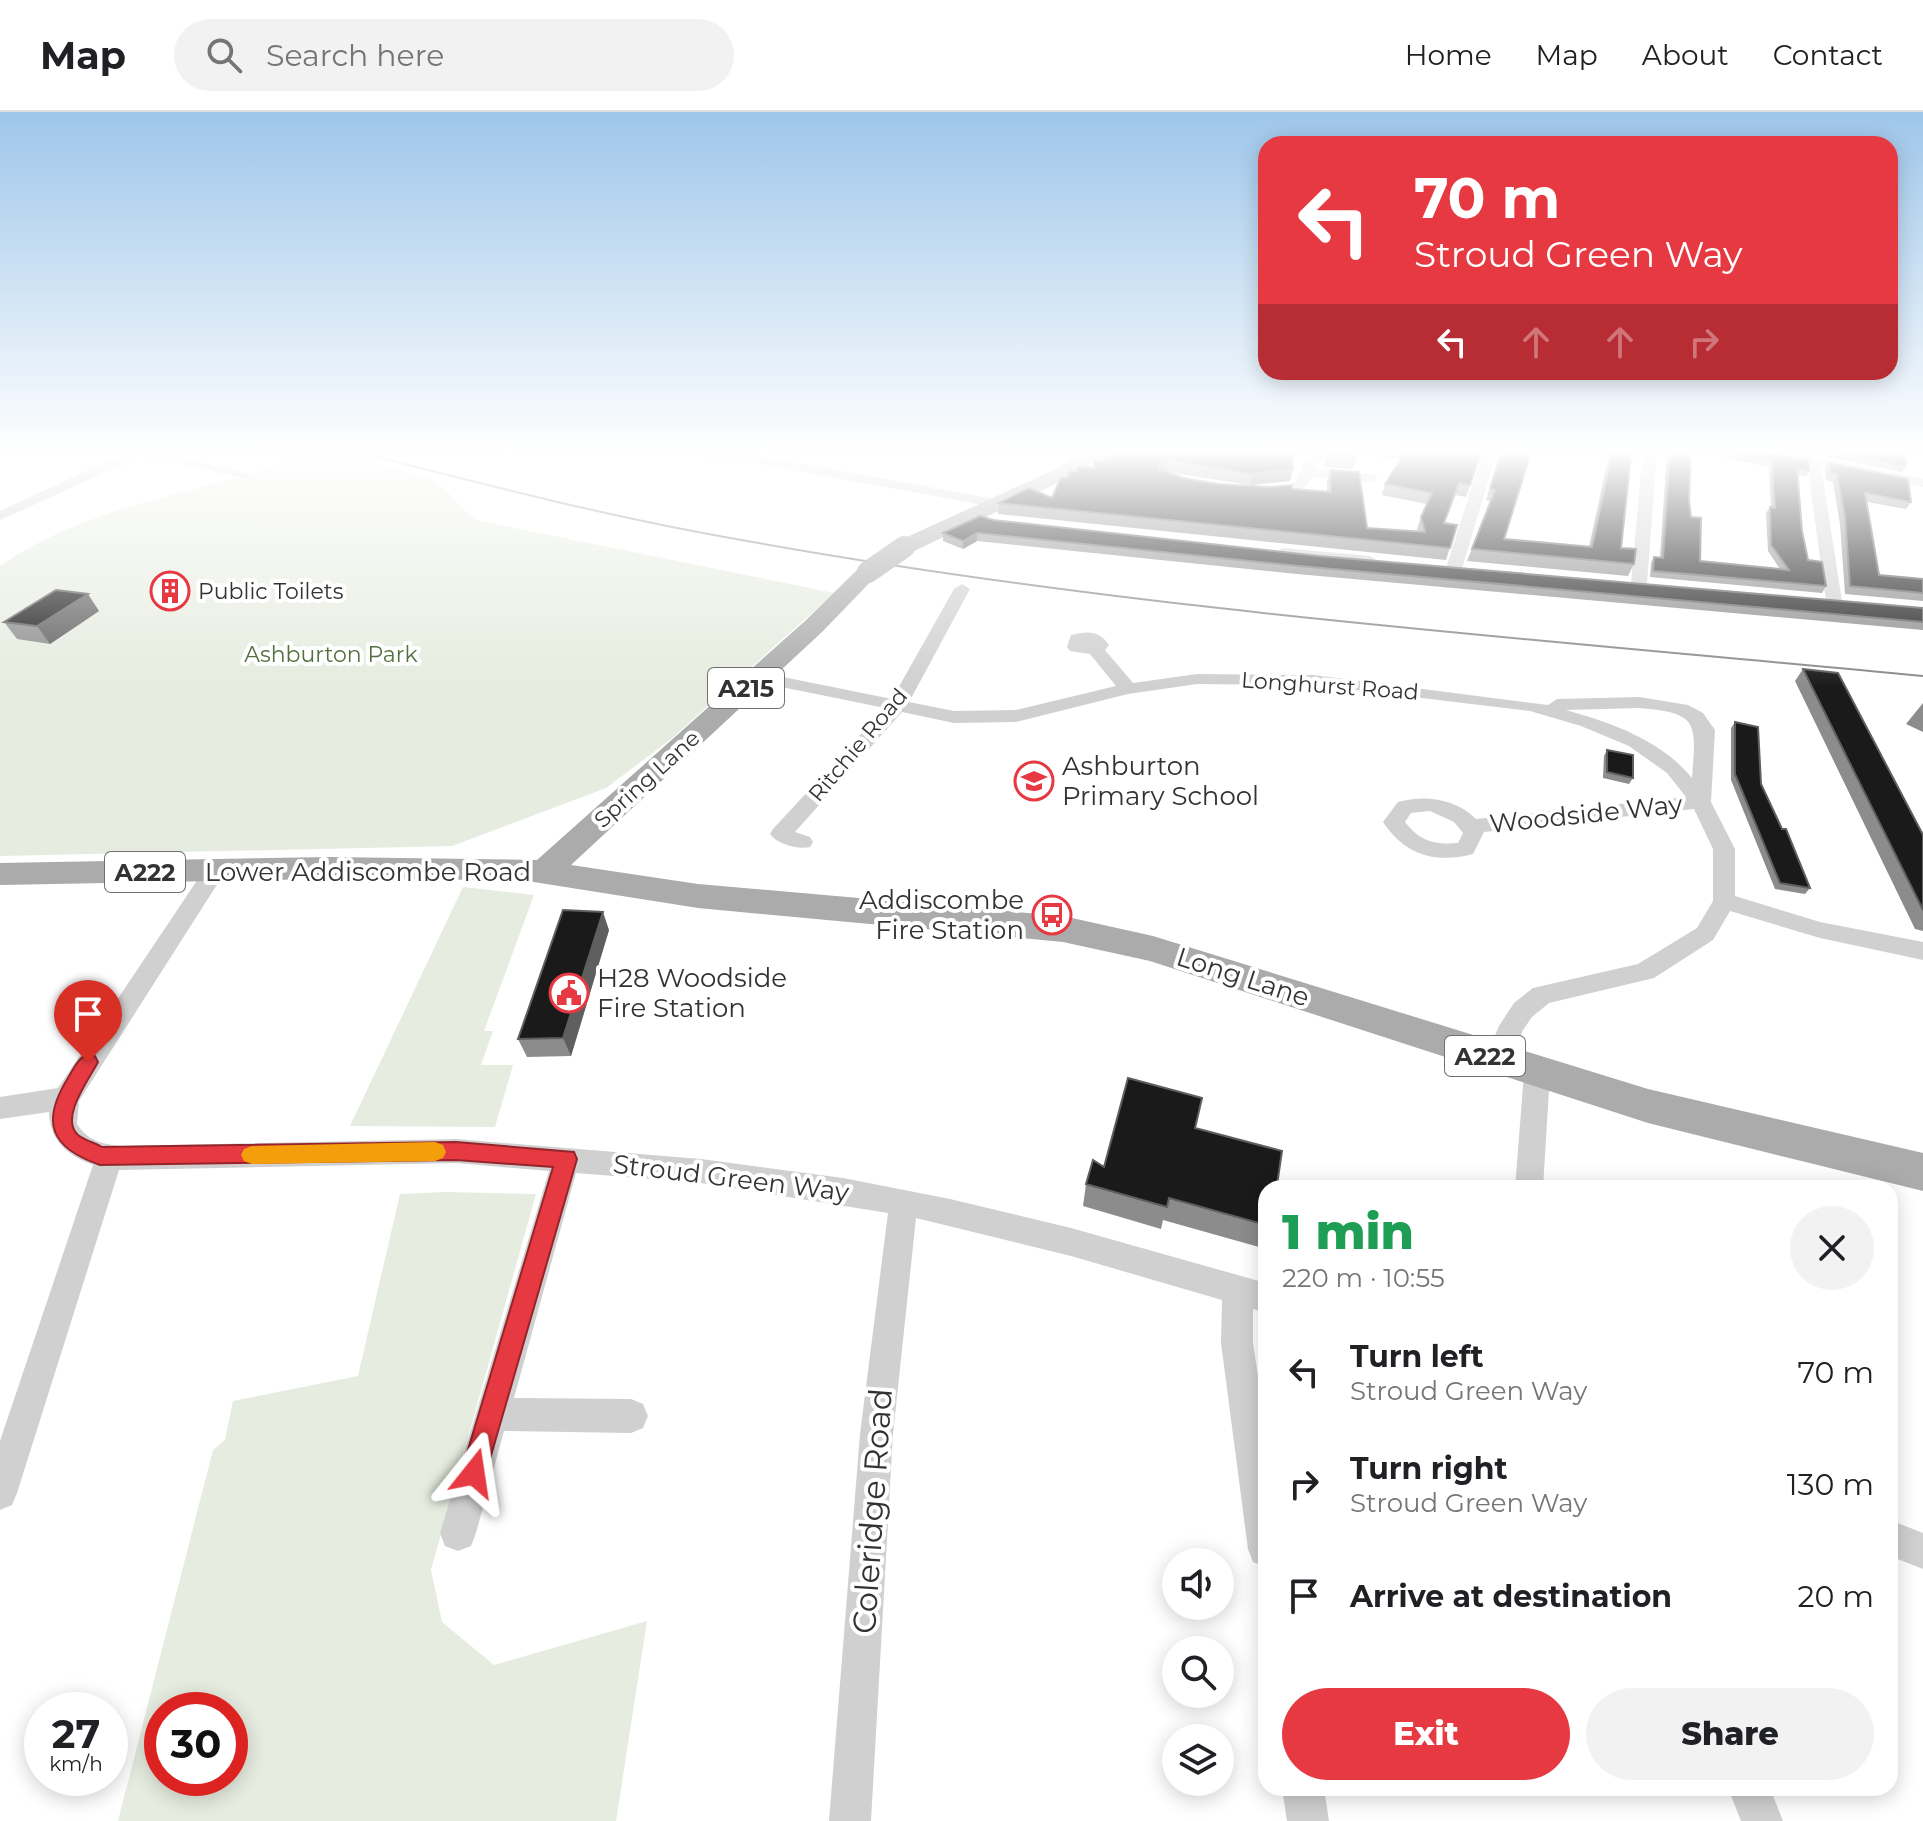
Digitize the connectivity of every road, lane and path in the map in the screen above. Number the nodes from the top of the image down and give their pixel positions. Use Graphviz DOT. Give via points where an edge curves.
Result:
graph roads {
  1 [pos="949,529"];
  2 [pos="1464,529"];
  3 [pos="1644,529"];
  4 [pos="1823,529"];
  5 [pos="1272,552"];
  6 [pos="1393,563"];
  7 [pos="1454,568"];
  8 [pos="1639,584"];
  9 [pos="962,589"];
  10 [pos="1834,601"];
  11 [pos="1095,649"];
  12 [pos="758,677"];
  13 [pos="1128,689"];
  14 [pos="898,705"];
  15 [pos="1531,706"];
  16 [pos="1701,802"];
  17 [pos="1471,826"];
  18 [pos="802,842"];
  19 [pos="545,871"];
  20 [pos="214,872"];
  21 [pos="0,874"];
  22 [pos="1724,901"];
  23 [pos="1923,951"];
  24 [pos="1521,1068"];
  25 [pos="66,1098"];
  26 [pos="0,1108"];
  27 [pos="109,1158"];
  28 [pos="566,1159"];
  29 [pos="1923,1172"];
  30 [pos="1528,1180"];
  31 [pos="904,1202"];
  32 [pos="1252,1294"];
  33 [pos="490,1414"];
  34 [pos="631,1416"];
  35 [pos="1258,1492"];
  36 [pos="0,1493"];
  37 [pos="458,1533"];
  38 [pos="1898,1541"];
  39 [pos="1923,1551"];
  40 [pos="1304,1796"];
  41 [pos="1752,1796"];
  42 [pos="850,1821"];
  43 [pos="1308,1821"];
  44 [pos="1762,1821"];
  1 -- 12 [label="main road, Spring Lane / A215, bridge" via="904,547 868,572"];
  2 -- 7 [label="street"];
  3 -- 8 [label="street"];
  4 -- 10 [label="street"];
  5 -- 6 [label="street"];
  9 -- 14 [label="street, Ritchie Road"];
  11 -- 13 [label="street"];
  12 -- 14 [label="street, Longhurst Road"];
  12 -- 19 [label="main road, Spring Lane / A215"];
  13 -- 14 [label="street, Longhurst Road" via="1016,716 954,717"];
  13 -- 15 [label="street, Longhurst Road" via="1197,679 1278,678"];
  14 -- 18 [label="street, Ritchie Road" via="781,834"];
  15 -- 16 [label="street, Longhurst Road" via="1636,742 1674,769"];
  15 -- 16 [label="street, Longhurst Road" via="1651,703 1690,712 1705,730"];
  16 -- 17 [label="street, Woodside Way"];
  16 -- 22 [label="street, Longhurst Road" via="1724,849"];
  19 -- 20 [label="main road, Lower Addiscombe Road / A222"];
  19 -- 24 [label="main road, Long Lane / A222" via="698,896 1018,923 1099,936"];
  20 -- 21 [label="main road, Lower Addiscombe Road / A222"];
  20 -- 25 [label="street"];
  22 -- 23 [label="street" via="1820,930"];
  22 -- 24 [label="street" via="1705,934 1645,972 1542,995 1523,1010 1504,1045"];
  24 -- 29 [label="main road, Long Lane / A222" via="1648,1106"];
  24 -- 30 [label="street"];
  25 -- 26 [label="street"];
  25 -- 27 [label="street, Stroud Green Way" via="64,1133 80,1149"];
  27 -- 28 [label="street, Stroud Green Way" via="456,1151"];
  27 -- 36 [label="street"];
  28 -- 31 [label="street, Stroud Green Way" via="714,1172"];
  28 -- 33 [label="street"];
  31 -- 32 [label="street, Stroud Green Way"];
  31 -- 42 [label="street, Coleridge Road" via="877,1430"];
  32 -- 35 [label="street" via="1237,1343"];
  33 -- 34 [label="street"];
  33 -- 37 [label="street"];
  38 -- 39 [label="street"];
  40 -- 43 [label="street"];
  41 -- 44 [label="street"];
}
